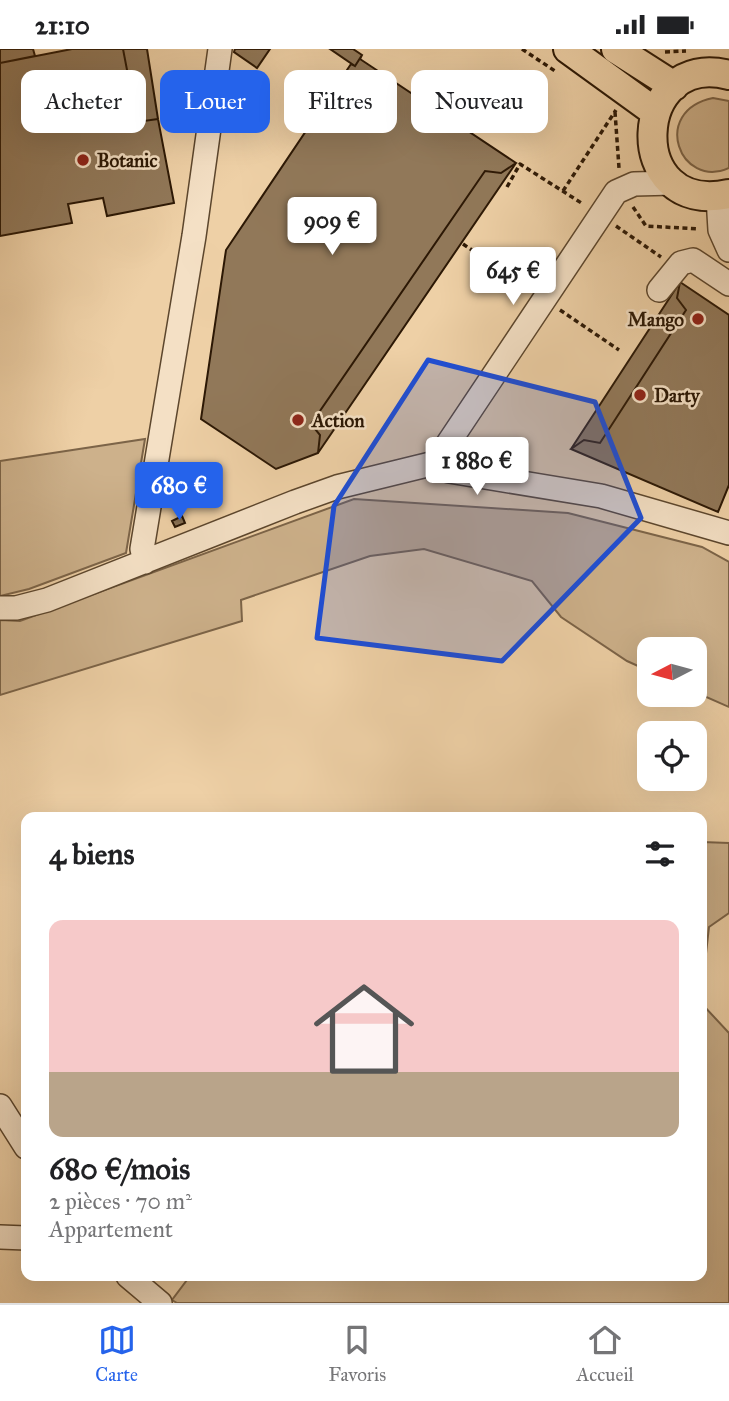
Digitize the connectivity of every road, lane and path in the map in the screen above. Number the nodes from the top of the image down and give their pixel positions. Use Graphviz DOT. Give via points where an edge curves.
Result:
graph roads {
  1 [pos="220,49"];
  2 [pos="568,49"];
  3 [pos="616,49"];
  4 [pos="729,75"];
  5 [pos="674,86"];
  6 [pos="654,112"];
  7 [pos="653,154"];
  8 [pos="674,183"];
  9 [pos="629,186"];
  10 [pos="563,191"];
  11 [pos="723,195"];
  12 [pos="725,240"];
  13 [pos="729,284"];
  14 [pos="659,290"];
  15 [pos="435,463"];
  16 [pos="729,533"];
  17 [pos="145,562"];
  18 [pos="0,608"];
  19 [pos="0,1106"];
  20 [pos="21,1139"];
  21 [pos="0,1237"];
  22 [pos="21,1238"];
  23 [pos="134,1281"];
  24 [pos="160,1303"];
  1 -- 17 [label="street" via="142,549"];
  2 -- 6 [label="main road"];
  3 -- 5 [label="main road"];
  4 -- 5 [label="main road" via="704,73"];
  5 -- 6 [label="main road"];
  6 -- 7 [label="main road"];
  7 -- 8 [label="main road"];
  7 -- 9 [label="street"];
  8 -- 9 [label="street"];
  8 -- 11 [label="main road" via="687,191"];
  9 -- 10 [label="path" via="619,175 615,111"];
  9 -- 12 [label="path" via="640,222 646,226"];
  9 -- 15 [label="street" via="616,192"];
  11 -- 12 [label="street"];
  13 -- 14 [label="street" via="693,260 681,263"];
  15 -- 16 [label="street" via="449,471 601,496"];
  15 -- 17 [label="street" via="337,487"];
  17 -- 18 [label="street" via="32,605"];
  19 -- 20 [label="street"];
  21 -- 22 [label="street"];
  23 -- 24 [label="street"];
}
